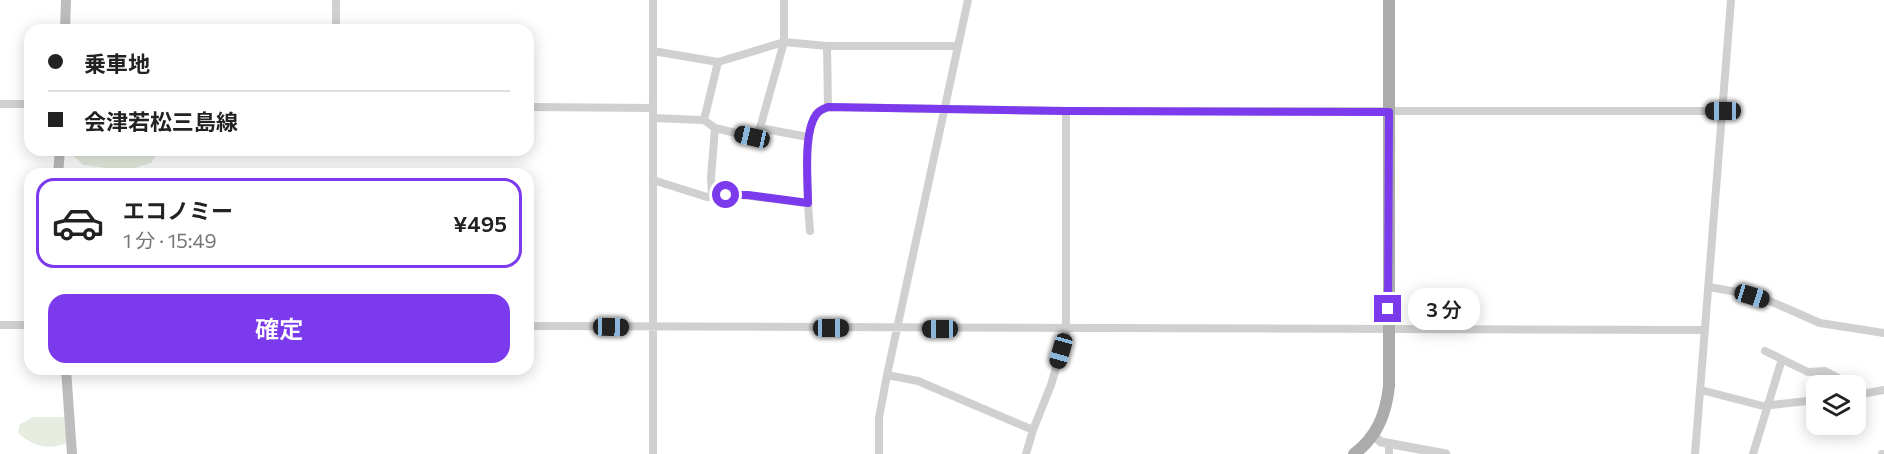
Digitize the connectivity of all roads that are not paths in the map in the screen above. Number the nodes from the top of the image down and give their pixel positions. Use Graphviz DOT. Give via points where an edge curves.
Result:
graph roads {
  1 [pos="66,0"];
  2 [pos="336,0"];
  3 [pos="653,0"];
  4 [pos="784,0"];
  5 [pos="968,0"];
  6 [pos="1389,0"];
  7 [pos="1731,0"];
  8 [pos="65,24"];
  9 [pos="336,24"];
  10 [pos="784,42"];
  11 [pos="827,46"];
  12 [pos="958,46"];
  13 [pos="653,51"];
  14 [pos="718,62"];
  15 [pos="0,104"];
  16 [pos="24,104"];
  17 [pos="534,107"];
  18 [pos="828,107"];
  19 [pos="653,108"];
  20 [pos="945,109"];
  21 [pos="1066,111"];
  22 [pos="1723,111"];
  23 [pos="1389,112"];
  24 [pos="653,118"];
  25 [pos="704,120"];
  26 [pos="715,128"];
  27 [pos="760,128"];
  28 [pos="808,137"];
  29 [pos="653,180"];
  30 [pos="712,197"];
  31 [pos="808,203"];
  32 [pos="810,231"];
  33 [pos="1709,287"];
  34 [pos="0,325"];
  35 [pos="24,325"];
  36 [pos="534,326"];
  37 [pos="653,327"];
  38 [pos="1066,328"];
  39 [pos="898,329"];
  40 [pos="1705,330"];
  41 [pos="1388,331"];
  42 [pos="1884,333"];
  43 [pos="1765,351"];
  44 [pos="1782,360"];
  45 [pos="66,375"];
  46 [pos="887,375"];
  47 [pos="1833,375"];
  48 [pos="1701,390"];
  49 [pos="1806,401"];
  50 [pos="1766,406"];
  51 [pos="1033,430"];
  52 [pos="1374,435"];
  53 [pos="1389,444"];
  54 [pos="72,454"];
  55 [pos="653,454"];
  56 [pos="879,454"];
  57 [pos="1026,454"];
  58 [pos="1354,454"];
  59 [pos="1389,454"];
  60 [pos="1446,454"];
  61 [pos="1695,454"];
  62 [pos="1753,454"];
  1 -- 8 [label="main road"];
  2 -- 9 [label="street"];
  3 -- 13 [label="street"];
  4 -- 10 [label="street"];
  5 -- 12 [label="street"];
  6 -- 23 [label="main road"];
  7 -- 22 [label="street"];
  10 -- 11 [label="street"];
  10 -- 14 [label="street"];
  10 -- 27 [label="street"];
  11 -- 12 [label="street"];
  11 -- 18 [label="street"];
  12 -- 20 [label="street"];
  13 -- 14 [label="street"];
  13 -- 19 [label="street"];
  14 -- 25 [label="street"];
  15 -- 16 [label="street"];
  17 -- 19 [label="street"];
  18 -- 20 [label="street"];
  18 -- 28 [label="street" via="814,116"];
  19 -- 24 [label="street"];
  20 -- 21 [label="street"];
  20 -- 39 [label="street"];
  21 -- 23 [label="street"];
  21 -- 38 [label="street"];
  22 -- 23 [label="street"];
  22 -- 33 [label="street"];
  23 -- 41 [label="main road"];
  24 -- 25 [label="street"];
  24 -- 29 [label="street"];
  25 -- 26 [label="street"];
  26 -- 27 [label="street" via="752,137"];
  26 -- 30 [label="street"];
  27 -- 28 [label="street"];
  28 -- 31 [label="street"];
  29 -- 30 [label="street"];
  29 -- 37 [label="street"];
  30 -- 31 [label="street" via="733,194"];
  31 -- 32 [label="street"];
  33 -- 40 [label="street"];
  33 -- 42 [label="street" via="1772,302 1820,323"];
  34 -- 35 [label="street"];
  36 -- 37 [label="street"];
  37 -- 39 [label="street"];
  37 -- 55 [label="street"];
  38 -- 39 [label="street"];
  38 -- 41 [label="street"];
  38 -- 51 [label="street" via="1051,385"];
  39 -- 46 [label="street"];
  40 -- 41 [label="street"];
  40 -- 48 [label="street"];
  41 -- 52 [label="main road" via="1387,400"];
  43 -- 44 [label="street"];
  44 -- 47 [label="street" via="1808,372 1825,371"];
  44 -- 50 [label="street"];
  45 -- 54 [label="main road"];
  46 -- 51 [label="street" via="918,381"];
  46 -- 56 [label="street" via="879,418"];
  48 -- 50 [label="street"];
  48 -- 61 [label="street"];
  49 -- 50 [label="street"];
  50 -- 62 [label="street"];
  51 -- 57 [label="street"];
  52 -- 53 [label="street"];
  52 -- 58 [label="main road"];
  53 -- 59 [label="street"];
  53 -- 60 [label="street"];
}
